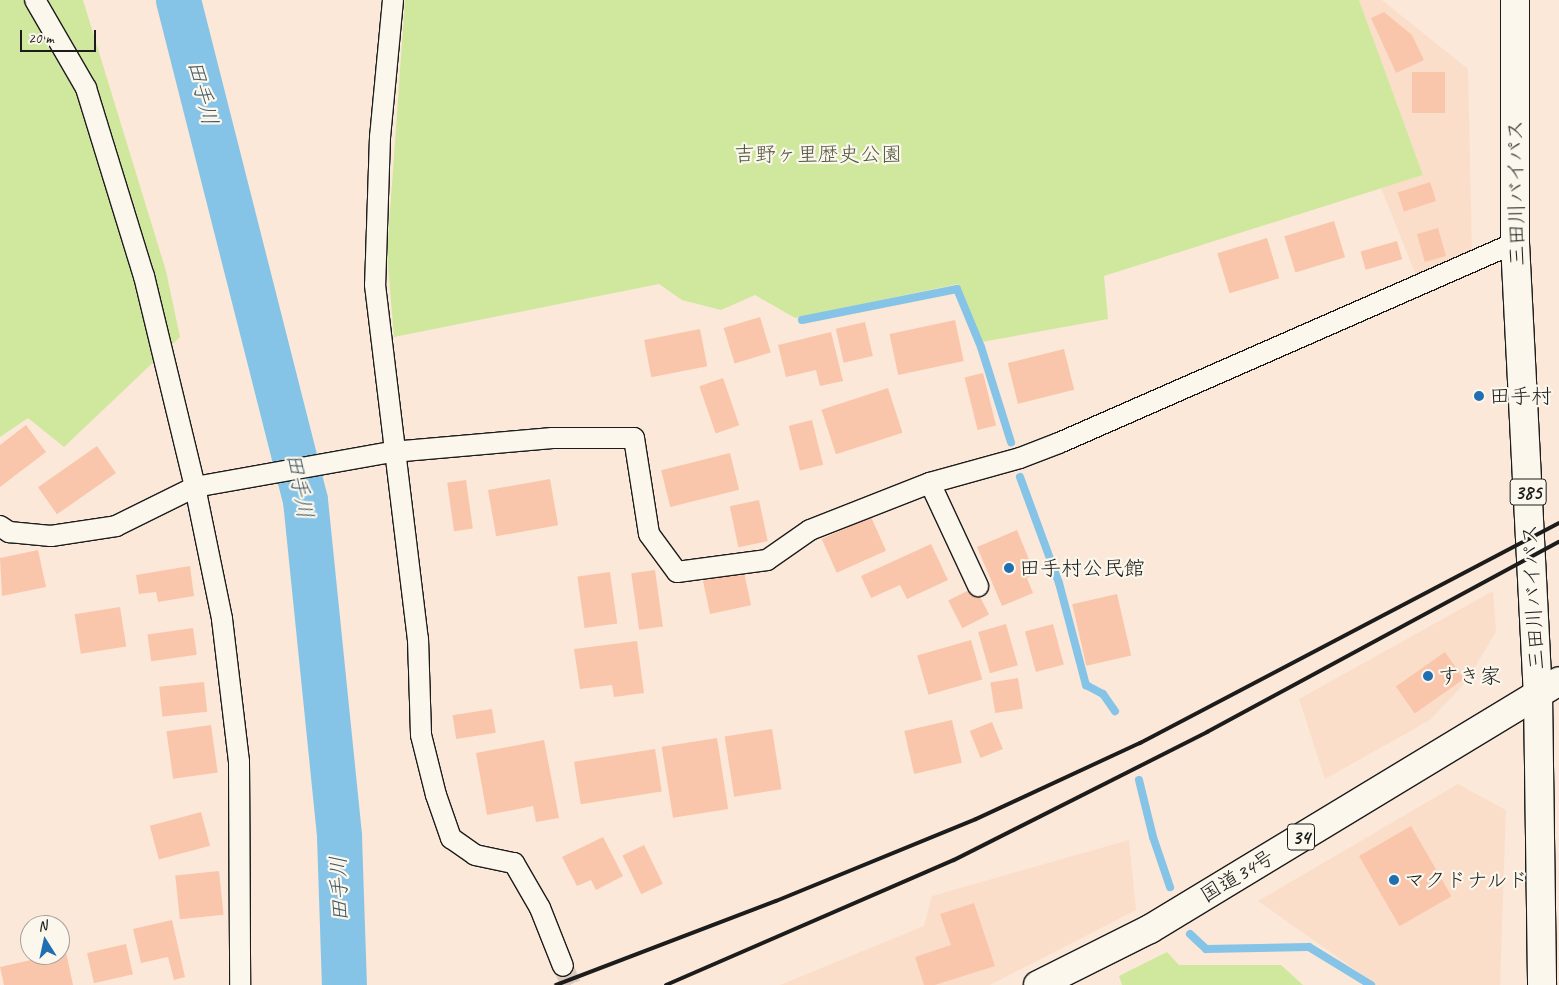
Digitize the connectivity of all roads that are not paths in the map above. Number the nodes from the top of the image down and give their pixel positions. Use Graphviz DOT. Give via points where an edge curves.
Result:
graph roads {
  1 [pos="35,0"];
  2 [pos="393,0"];
  3 [pos="1515,0"];
  4 [pos="1515,243"];
  5 [pos="392,452"];
  6 [pos="930,484"];
  7 [pos="195,487"];
  8 [pos="0,526"];
  9 [pos="978,586"];
  10 [pos="1548,688"];
  11 [pos="563,966"];
  12 [pos="240,985"];
  13 [pos="1038,985"];
  14 [pos="1542,985"];
  1 -- 7 [label="street" via="86,88 144,276"];
  2 -- 5 [label="street" via="380,138 374,285"];
  3 -- 4 [label="highway, 三田川バイパス / 385"];
  4 -- 6 [label="street" via="1059,443"];
  4 -- 10 [label="highway, 三田川バイパス / 385"];
  5 -- 6 [label="street" via="552,438 634,438 649,534 677,572 767,560 810,530"];
  5 -- 7 [label="street"];
  5 -- 11 [label="street" via="417,630 421,735 436,795 451,838 475,855 514,863 540,908"];
  6 -- 9 [label="street"];
  7 -- 8 [label="street" via="116,526 51,536 8,532"];
  7 -- 12 [label="street" via="222,619 239,761"];
  10 -- 13 [label="highway, 国道34号 / 34" via="1150,929"];
  10 -- 14 [label="highway, 三田川バイパス / 385"];
}
